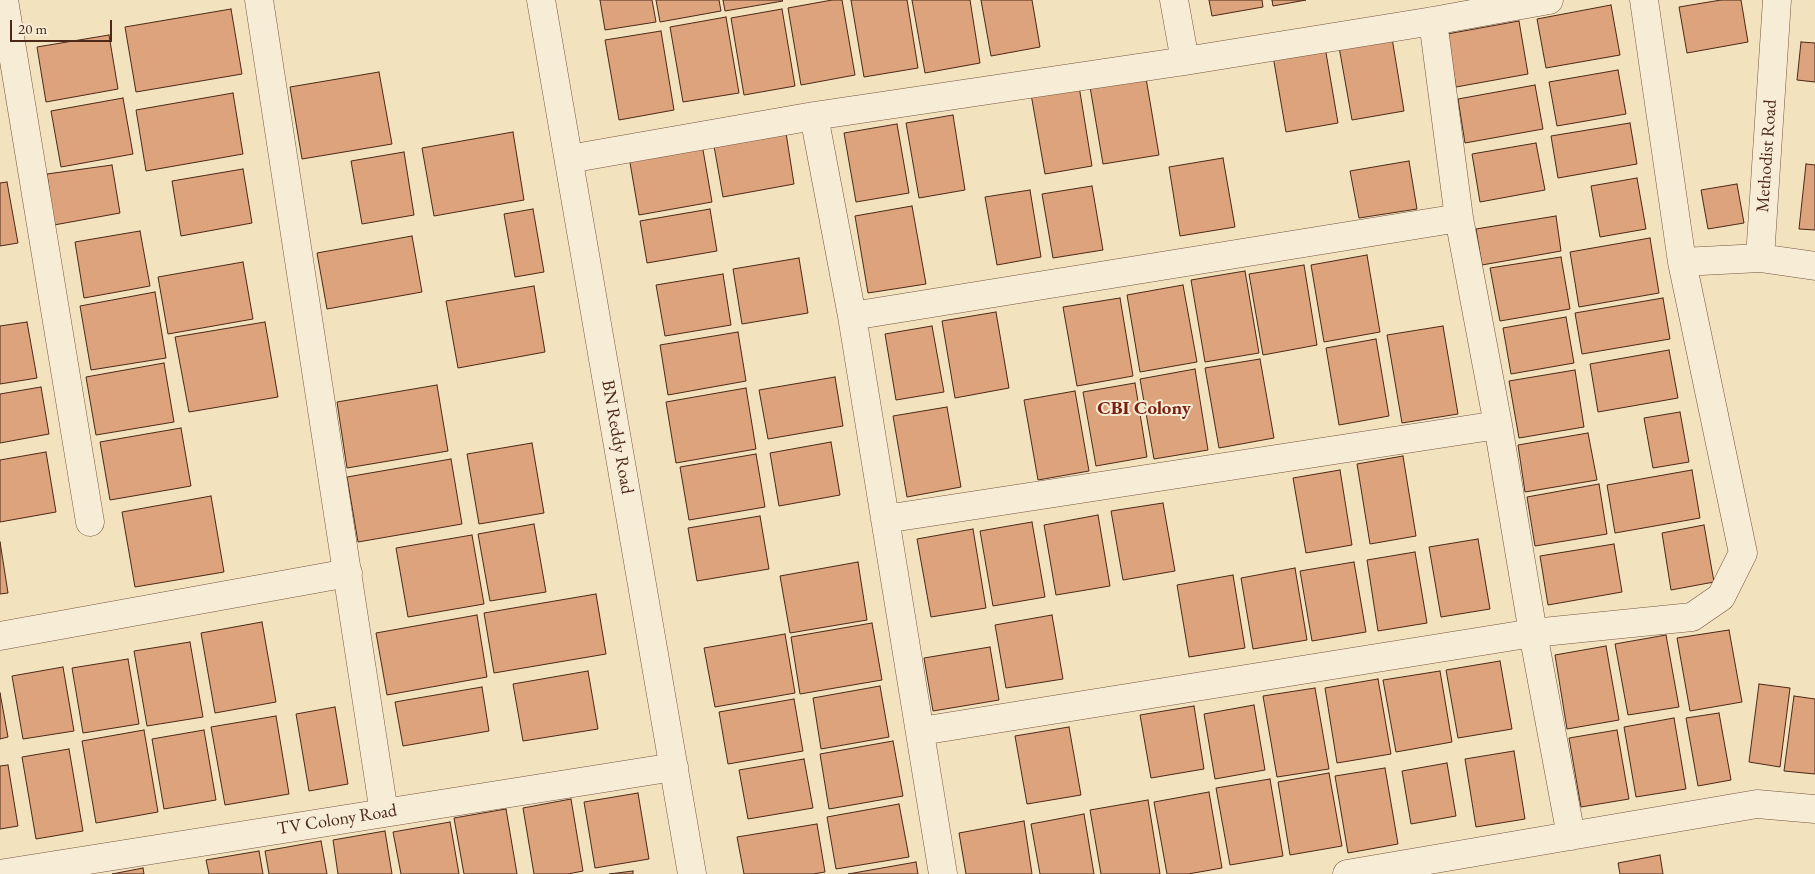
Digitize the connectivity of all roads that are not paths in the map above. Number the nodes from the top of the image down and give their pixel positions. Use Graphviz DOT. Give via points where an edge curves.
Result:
graph roads {
  1 [pos="4,0"];
  2 [pos="259,0"];
  3 [pos="541,0"];
  4 [pos="1174,0"];
  5 [pos="1549,0"];
  6 [pos="1644,0"];
  7 [pos="1777,0"];
  8 [pos="1433,21"];
  9 [pos="1185,61"];
  10 [pos="814,116"];
  11 [pos="569,159"];
  12 [pos="1459,218"];
  13 [pos="1760,258"];
  14 [pos="1682,262"];
  15 [pos="1815,266"];
  16 [pos="852,316"];
  17 [pos="1498,425"];
  18 [pos="884,519"];
  19 [pos="90,522"];
  20 [pos="348,573"];
  21 [pos="1533,633"];
  22 [pos="0,636"];
  23 [pos="921,731"];
  24 [pos="674,767"];
  25 [pos="1815,809"];
  26 [pos="384,813"];
  27 [pos="1570,836"];
  28 [pos="1362,873"];
  29 [pos="0,874"];
  30 [pos="692,874"];
  31 [pos="943,874"];
  1 -- 19 [label="street"];
  2 -- 20 [label="street"];
  3 -- 11 [label="street, BN Reddy Road"];
  4 -- 9 [label="street"];
  5 -- 8 [label="street"];
  6 -- 14 [label="street"];
  7 -- 13 [label="street, Methodist Road"];
  8 -- 9 [label="street"];
  8 -- 12 [label="street"];
  9 -- 10 [label="street"];
  10 -- 11 [label="street"];
  10 -- 16 [label="street"];
  11 -- 24 [label="street, BN Reddy Road"];
  12 -- 16 [label="street"];
  12 -- 17 [label="street"];
  13 -- 14 [label="street"];
  13 -- 15 [label="street"];
  14 -- 21 [label="street" via="1743,553 1721,597 1692,617"];
  16 -- 18 [label="street"];
  17 -- 18 [label="street"];
  17 -- 21 [label="street"];
  18 -- 23 [label="street"];
  20 -- 22 [label="street"];
  20 -- 26 [label="street"];
  21 -- 23 [label="street"];
  21 -- 27 [label="street"];
  23 -- 31 [label="street"];
  24 -- 26 [label="street, TV Colony Road"];
  24 -- 30 [label="street, BN Reddy Road"];
  25 -- 27 [label="street" via="1758,804"];
  26 -- 29 [label="street, TV Colony Road"];
  27 -- 28 [label="street"];
}
